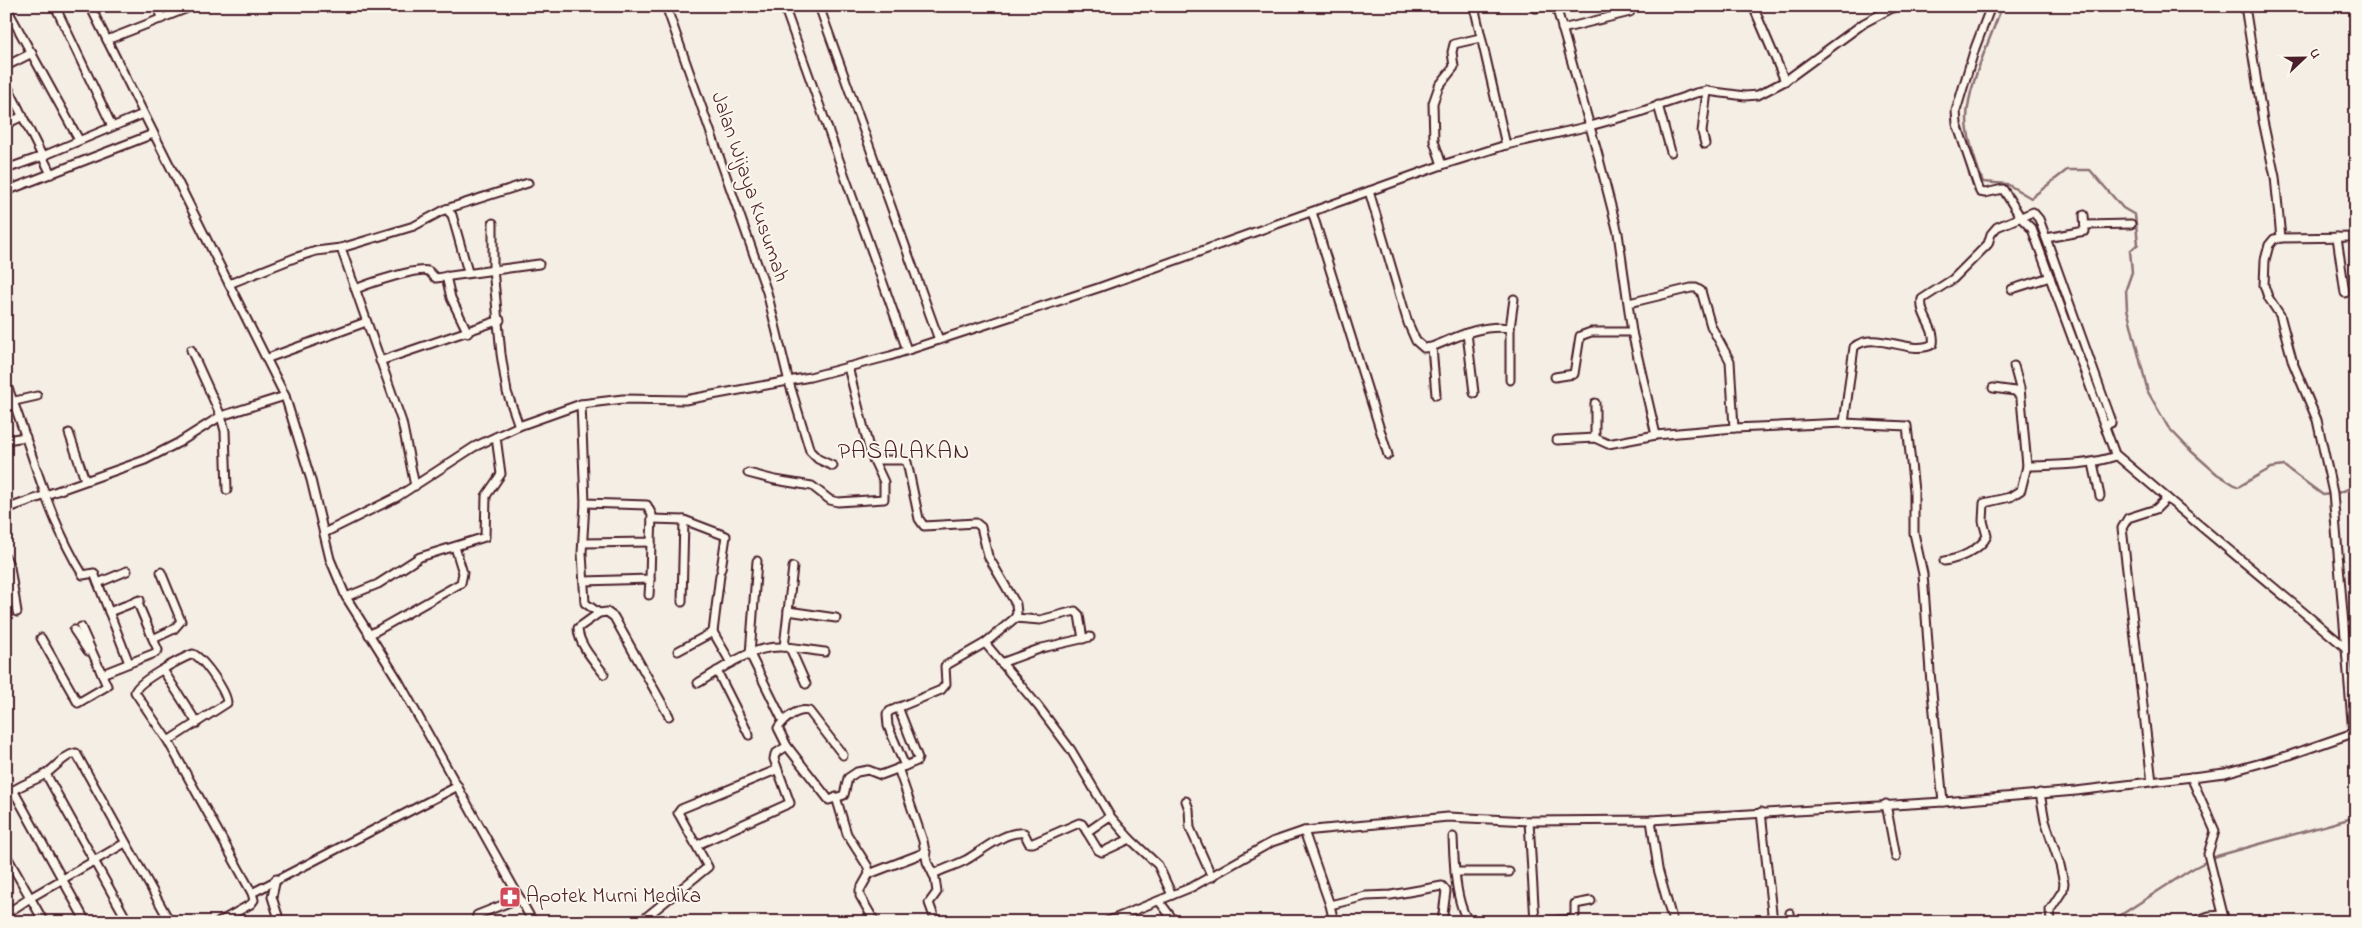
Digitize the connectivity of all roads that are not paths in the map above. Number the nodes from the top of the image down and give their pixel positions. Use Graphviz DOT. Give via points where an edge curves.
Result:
graph roads {
  1 [pos="55,6"];
  2 [pos="90,6"];
  3 [pos="158,6"];
  4 [pos="193,6"];
  5 [pos="666,6"];
  6 [pos="784,6"];
  7 [pos="819,6"];
  8 [pos="1474,6"];
  9 [pos="1532,6"];
  10 [pos="1542,6"];
  11 [pos="1556,6"];
  12 [pos="1753,6"];
  13 [pos="1896,6"];
  14 [pos="1991,6"];
  15 [pos="2245,6"];
  16 [pos="6,7"];
  17 [pos="1630,12"];
  18 [pos="161,19"];
  19 [pos="1562,29"];
  20 [pos="1480,38"];
  21 [pos="108,40"];
  22 [pos="32,53"];
  23 [pos="6,66"];
  24 [pos="1785,81"];
  25 [pos="6,84"];
  26 [pos="1707,91"];
  27 [pos="1658,105"];
  28 [pos="143,114"];
  29 [pos="23,116"];
  30 [pos="6,124"];
  31 [pos="112,126"];
  32 [pos="1590,126"];
  33 [pos="153,134"];
  34 [pos="79,140"];
  35 [pos="1705,144"];
  36 [pos="1506,145"];
  37 [pos="1671,152"];
  38 [pos="43,156"];
  39 [pos="1442,166"];
  40 [pos="6,169"];
  41 [pos="51,174"];
  42 [pos="528,184"];
  43 [pos="6,191"];
  44 [pos="1369,191"];
  45 [pos="446,208"];
  46 [pos="1312,212"];
  47 [pos="2019,215"];
  48 [pos="2084,215"];
  49 [pos="493,223"];
  50 [pos="2131,224"];
  51 [pos="2085,225"];
  52 [pos="2337,237"];
  53 [pos="2356,237"];
  54 [pos="2046,238"];
  55 [pos="2281,238"];
  56 [pos="342,248"];
  57 [pos="539,264"];
  58 [pos="494,269"];
  59 [pos="2052,271"];
  60 [pos="468,272"];
  61 [pos="446,276"];
  62 [pos="229,284"];
  63 [pos="356,289"];
  64 [pos="2012,289"];
  65 [pos="2345,293"];
  66 [pos="1514,299"];
  67 [pos="1629,303"];
  68 [pos="500,320"];
  69 [pos="366,322"];
  70 [pos="1510,328"];
  71 [pos="468,332"];
  72 [pos="1632,332"];
  73 [pos="1467,333"];
  74 [pos="939,340"];
  75 [pos="1432,347"];
  76 [pos="191,350"];
  77 [pos="907,350"];
  78 [pos="268,358"];
  79 [pos="380,361"];
  80 [pos="2014,366"];
  81 [pos="848,367"];
  82 [pos="1555,377"];
  83 [pos="1510,380"];
  84 [pos="788,382"];
  85 [pos="6,383"];
  86 [pos="1992,388"];
  87 [pos="1474,393"];
  88 [pos="1436,395"];
  89 [pos="37,396"];
  90 [pos="285,396"];
  91 [pos="2020,396"];
  92 [pos="10,403"];
  93 [pos="1595,403"];
  94 [pos="580,404"];
  95 [pos="221,416"];
  96 [pos="1844,423"];
  97 [pos="519,426"];
  98 [pos="1734,428"];
  99 [pos="69,433"];
  100 [pos="1656,435"];
  101 [pos="26,437"];
  102 [pos="496,437"];
  103 [pos="1596,438"];
  104 [pos="6,440"];
  105 [pos="1557,440"];
  106 [pos="1388,455"];
  107 [pos="2116,456"];
  108 [pos="873,460"];
  109 [pos="2093,462"];
  110 [pos="833,466"];
  111 [pos="2027,466"];
  112 [pos="748,473"];
  113 [pos="85,480"];
  114 [pos="415,486"];
  115 [pos="227,490"];
  116 [pos="44,494"];
  117 [pos="2100,496"];
  118 [pos="2167,498"];
  119 [pos="585,503"];
  120 [pos="6,509"];
  121 [pos="652,520"];
  122 [pos="684,520"];
  123 [pos="324,534"];
  124 [pos="651,542"];
  125 [pos="583,543"];
  126 [pos="455,547"];
  127 [pos="6,558"];
  128 [pos="757,561"];
  129 [pos="1944,561"];
  130 [pos="793,567"];
  131 [pos="127,571"];
  132 [pos="161,572"];
  133 [pos="650,579"];
  134 [pos="584,581"];
  135 [pos="98,583"];
  136 [pos="649,595"];
  137 [pos="346,597"];
  138 [pos="682,602"];
  139 [pos="788,611"];
  140 [pos="18,612"];
  141 [pos="109,612"];
  142 [pos="599,613"];
  143 [pos="836,618"];
  144 [pos="1015,618"];
  145 [pos="78,628"];
  146 [pos="713,632"];
  147 [pos="369,635"];
  148 [pos="41,638"];
  149 [pos="153,639"];
  150 [pos="985,643"];
  151 [pos="2346,647"];
  152 [pos="787,648"];
  153 [pos="678,651"];
  154 [pos="825,652"];
  155 [pos="750,654"];
  156 [pos="129,663"];
  157 [pos="731,663"];
  158 [pos="1001,663"];
  159 [pos="163,670"];
  160 [pos="717,671"];
  161 [pos="102,674"];
  162 [pos="604,674"];
  163 [pos="698,682"];
  164 [pos="806,684"];
  165 [pos="898,707"];
  166 [pos="669,716"];
  167 [pos="783,721"];
  168 [pos="197,722"];
  169 [pos="2354,732"];
  170 [pos="749,735"];
  171 [pos="168,741"];
  172 [pos="787,746"];
  173 [pos="843,755"];
  174 [pos="902,767"];
  175 [pos="776,770"];
  176 [pos="46,774"];
  177 [pos="2191,777"];
  178 [pos="2152,782"];
  179 [pos="458,786"];
  180 [pos="13,790"];
  181 [pos="2040,793"];
  182 [pos="6,796"];
  183 [pos="836,798"];
  184 [pos="1186,801"];
  185 [pos="1943,802"];
  186 [pos="1886,804"];
  187 [pos="1761,812"];
  188 [pos="1110,816"];
  189 [pos="1651,820"];
  190 [pos="1529,821"];
  191 [pos="1304,831"];
  192 [pos="1088,832"];
  193 [pos="1453,837"];
  194 [pos="1130,840"];
  195 [pos="125,842"];
  196 [pos="697,845"];
  197 [pos="926,852"];
  198 [pos="6,855"];
  199 [pos="1896,857"];
  200 [pos="94,862"];
  201 [pos="1456,872"];
  202 [pos="1509,872"];
  203 [pos="868,874"];
  204 [pos="933,874"];
  205 [pos="1212,877"];
  206 [pos="276,879"];
  207 [pos="63,880"];
  208 [pos="252,893"];
  209 [pos="1172,895"];
  210 [pos="30,898"];
  211 [pos="520,898"];
  212 [pos="1159,901"];
  213 [pos="1591,901"];
  214 [pos="1330,905"];
  215 [pos="1790,913"];
  216 [pos="6,914"];
  217 [pos="2224,918"];
  218 [pos="6,919"];
  219 [pos="10,922"];
  220 [pos="44,922"];
  221 [pos="86,922"];
  222 [pos="128,922"];
  223 [pos="170,922"];
  224 [pos="220,922"];
  225 [pos="280,922"];
  226 [pos="476,922"];
  227 [pos="533,922"];
  228 [pos="640,922"];
  229 [pos="875,922"];
  230 [pos="936,922"];
  231 [pos="1106,922"];
  232 [pos="1175,922"];
  233 [pos="1334,922"];
  234 [pos="1442,922"];
  235 [pos="1469,922"];
  236 [pos="1534,922"];
  237 [pos="1539,922"];
  238 [pos="1673,922"];
  239 [pos="1773,922"];
  240 [pos="1791,922"];
  241 [pos="2052,922"];
  242 [pos="2193,922"];
  1 -- 31 [label="street"];
  2 -- 21 [label="street"];
  3 -- 18 [label="street"];
  4 -- 18 [label="street"];
  5 -- 84 [label="street, Jalan Wijaya Kusumah" via="767,292"];
  6 -- 77 [label="street"];
  7 -- 74 [label="street"];
  8 -- 20 [label="street"];
  9 -- 10 [label="street"];
  11 -- 19 [label="street"];
  12 -- 24 [label="street"];
  13 -- 24 [label="street" via="1864,23"];
  14 -- 47 [label="street" via="1959,100 1957,124 1980,192 2003,189"];
  15 -- 55 [label="street" via="2275,177"];
  16 -- 22 [label="street"];
  17 -- 19 [label="street"];
  18 -- 21 [label="street"];
  19 -- 32 [label="street"];
  20 -- 36 [label="street"];
  20 -- 39 [label="street" via="1454,44 1454,67 1434,97 1433,138"];
  21 -- 28 [label="street"];
  22 -- 23 [label="street"];
  22 -- 34 [label="street"];
  24 -- 26 [label="street" via="1758,95"];
  25 -- 29 [label="street"];
  26 -- 27 [label="street"];
  26 -- 35 [label="street" via="1702,132"];
  27 -- 32 [label="street"];
  27 -- 37 [label="street"];
  28 -- 31 [label="street"];
  28 -- 33 [label="street"];
  29 -- 30 [label="street"];
  29 -- 38 [label="street"];
  31 -- 34 [label="street"];
  32 -- 36 [label="street"];
  32 -- 67 [label="street" via="1618,233"];
  33 -- 41 [label="street"];
  33 -- 62 [label="street"];
  34 -- 38 [label="street"];
  36 -- 39 [label="street"];
  38 -- 40 [label="street"];
  38 -- 41 [label="street"];
  39 -- 44 [label="street"];
  41 -- 43 [label="street"];
  42 -- 45 [label="street"];
  44 -- 46 [label="street"];
  44 -- 75 [label="street" via="1408,324 1420,345"];
  45 -- 56 [label="street" via="414,226"];
  45 -- 60 [label="street" via="452,215"];
  46 -- 74 [label="street"];
  46 -- 106 [label="street"];
  47 -- 54 [label="street" via="2033,212"];
  47 -- 59 [label="street" via="2032,229"];
  47 -- 96 [label="street" via="1997,227 1988,244 1953,279 1922,300 1921,305 1933,329 1933,344 1923,347 1870,341 1854,347"];
  48 -- 51 [label="street"];
  49 -- 58 [label="street"];
  50 -- 51 [label="street"];
  51 -- 54 [label="street" via="2085,231"];
  52 -- 53 [label="street"];
  52 -- 55 [label="street"];
  52 -- 65 [label="street"];
  54 -- 59 [label="street"];
  55 -- 151 [label="street" via="2274,239 2269,245 2264,260 2264,286 2280,314 2293,363 2317,420 2333,496"];
  56 -- 62 [label="street" via="297,257"];
  56 -- 63 [label="street"];
  57 -- 58 [label="street"];
  58 -- 60 [label="street"];
  58 -- 68 [label="street"];
  59 -- 64 [label="street"];
  59 -- 107 [label="street"];
  60 -- 61 [label="street"];
  61 -- 63 [label="street" via="434,278 424,270 385,278"];
  61 -- 71 [label="street" via="451,298"];
  62 -- 78 [label="street"];
  63 -- 69 [label="street"];
  66 -- 70 [label="street"];
  67 -- 72 [label="street"];
  67 -- 98 [label="street" via="1691,288 1701,291 1711,326 1730,361"];
  68 -- 71 [label="street"];
  68 -- 97 [label="street" via="507,392"];
  69 -- 78 [label="street"];
  69 -- 79 [label="street"];
  70 -- 73 [label="street" via="1488,327"];
  70 -- 83 [label="street"];
  71 -- 79 [label="street"];
  72 -- 82 [label="street" via="1591,332 1580,336 1574,374"];
  72 -- 100 [label="street"];
  73 -- 75 [label="street"];
  73 -- 87 [label="street"];
  74 -- 77 [label="street"];
  75 -- 88 [label="street"];
  76 -- 95 [label="street"];
  77 -- 81 [label="street"];
  78 -- 90 [label="street"];
  79 -- 114 [label="street" via="402,422"];
  80 -- 91 [label="street"];
  81 -- 84 [label="street"];
  81 -- 108 [label="street"];
  84 -- 94 [label="street" via="684,400 623,399"];
  84 -- 110 [label="street, Jalan Wijaya Kusumah" via="811,454"];
  85 -- 92 [label="street"];
  86 -- 91 [label="street" via="2010,389"];
  89 -- 92 [label="street"];
  90 -- 95 [label="street"];
  90 -- 123 [label="street"];
  91 -- 111 [label="street"];
  92 -- 101 [label="street"];
  93 -- 103 [label="street"];
  94 -- 97 [label="street"];
  94 -- 119 [label="street"];
  95 -- 113 [label="street" via="145,460"];
  95 -- 115 [label="street" via="227,445"];
  96 -- 98 [label="street"];
  96 -- 185 [label="street" via="1906,426 1909,430 1914,533 1923,574"];
  97 -- 102 [label="street"];
  98 -- 100 [label="street"];
  99 -- 113 [label="street"];
  100 -- 103 [label="street" via="1608,444"];
  101 -- 104 [label="street"];
  101 -- 116 [label="street"];
  102 -- 114 [label="street" via="460,454"];
  102 -- 126 [label="street" via="501,474 486,496 486,535"];
  103 -- 105 [label="street"];
  107 -- 109 [label="street"];
  107 -- 118 [label="street"];
  108 -- 112 [label="street" via="884,482 883,500 838,502 812,486"];
  108 -- 144 [label="street" via="907,462 918,519 924,526 976,523 982,527 988,556 1016,604"];
  109 -- 111 [label="street"];
  109 -- 117 [label="street"];
  111 -- 129 [label="street" via="2023,487 2018,492 1984,503 1987,536 1983,542 1960,556"];
  113 -- 116 [label="street"];
  114 -- 123 [label="street"];
  116 -- 120 [label="street"];
  116 -- 135 [label="street" via="83,575 94,573"];
  118 -- 151 [label="street"];
  118 -- 178 [label="street" via="2156,509 2128,518 2122,528"];
  119 -- 121 [label="street" via="643,503 650,507"];
  119 -- 125 [label="street"];
  121 -- 122 [label="street"];
  121 -- 124 [label="street"];
  122 -- 138 [label="street"];
  122 -- 146 [label="street" via="726,536"];
  123 -- 137 [label="street" via="335,574"];
  124 -- 125 [label="street"];
  124 -- 133 [label="street"];
  125 -- 134 [label="street"];
  126 -- 137 [label="street" via="420,557 378,584"];
  126 -- 147 [label="street" via="464,579 461,583"];
  127 -- 140 [label="street"];
  128 -- 155 [label="street"];
  130 -- 139 [label="street"];
  131 -- 135 [label="street"];
  132 -- 149 [label="street" via="181,621 174,629"];
  133 -- 134 [label="street"];
  133 -- 136 [label="street"];
  134 -- 142 [label="street" via="585,602"];
  135 -- 141 [label="street"];
  137 -- 147 [label="street"];
  139 -- 143 [label="street"];
  139 -- 152 [label="street"];
  141 -- 149 [label="street" via="139,601"];
  141 -- 156 [label="street"];
  142 -- 162 [label="street" via="578,631"];
  142 -- 166 [label="street" via="608,612 614,617"];
  144 -- 150 [label="street"];
  144 -- 158 [label="street" via="1040,620 1075,611 1080,615 1087,638 1042,648"];
  145 -- 161 [label="street"];
  146 -- 153 [label="street"];
  146 -- 157 [label="street"];
  147 -- 179 [label="street"];
  148 -- 161 [label="street" via="78,703 107,686"];
  149 -- 156 [label="street" via="158,650"];
  150 -- 158 [label="street"];
  150 -- 165 [label="street" via="945,666 946,684 941,690"];
  151 -- 169 [label="street"];
  152 -- 154 [label="street"];
  152 -- 155 [label="street" via="764,648"];
  152 -- 164 [label="street"];
  155 -- 157 [label="street"];
  155 -- 167 [label="street"];
  156 -- 161 [label="street"];
  157 -- 160 [label="street"];
  158 -- 188 [label="street" via="1071,750"];
  159 -- 168 [label="street"];
  159 -- 168 [label="street" via="190,655 197,656 224,694 226,703"];
  159 -- 171 [label="street" via="136,688 135,692"];
  160 -- 163 [label="street"];
  160 -- 170 [label="street"];
  165 -- 174 [label="street" via="887,714 886,720"];
  165 -- 174 [label="street" via="918,758 917,762"];
  167 -- 172 [label="street" via="778,732"];
  167 -- 173 [label="street" via="799,711 809,711"];
  168 -- 171 [label="street"];
  169 -- 177 [label="street" via="2224,774"];
  171 -- 208 [label="street"];
  172 -- 175 [label="street" via="774,754"];
  172 -- 183 [label="street" via="825,798"];
  174 -- 183 [label="street" via="881,775 868,770 857,772 848,778 844,795"];
  174 -- 197 [label="street"];
  175 -- 196 [label="street" via="790,803"];
  175 -- 196 [label="street" via="681,809 678,813"];
  176 -- 180 [label="street"];
  176 -- 195 [label="street" via="70,754 78,755"];
  176 -- 200 [label="street"];
  177 -- 178 [label="street"];
  177 -- 217 [label="street" via="2215,831 2208,859"];
  178 -- 181 [label="street"];
  179 -- 206 [label="street"];
  179 -- 211 [label="street"];
  180 -- 182 [label="street"];
  180 -- 207 [label="street"];
  181 -- 185 [label="street"];
  181 -- 241 [label="street" via="2064,886 2050,910"];
  183 -- 203 [label="street" via="846,834 866,864"];
  184 -- 205 [label="street" via="1190,828"];
  185 -- 186 [label="street"];
  186 -- 187 [label="street"];
  186 -- 199 [label="street"];
  187 -- 189 [label="street"];
  187 -- 239 [label="street"];
  188 -- 192 [label="street"];
  188 -- 194 [label="street"];
  189 -- 190 [label="street"];
  189 -- 238 [label="street" via="1658,869"];
  190 -- 191 [label="street" via="1448,817"];
  190 -- 236 [label="street"];
  191 -- 205 [label="street" via="1272,842"];
  191 -- 214 [label="street"];
  192 -- 194 [label="street" via="1102,852"];
  192 -- 204 [label="street" via="1078,823 1030,843 1024,834 1014,834"];
  193 -- 201 [label="street"];
  194 -- 209 [label="street" via="1158,865"];
  195 -- 200 [label="street"];
  195 -- 223 [label="street"];
  196 -- 228 [label="street" via="708,867"];
  197 -- 203 [label="street"];
  197 -- 204 [label="street"];
  198 -- 210 [label="street"];
  200 -- 207 [label="street"];
  200 -- 222 [label="street"];
  201 -- 202 [label="street"];
  201 -- 235 [label="street" via="1462,910"];
  203 -- 229 [label="street" via="860,896"];
  204 -- 230 [label="street" via="937,892 929,903"];
  205 -- 209 [label="street"];
  206 -- 208 [label="street"];
  206 -- 225 [label="street" via="272,897"];
  207 -- 210 [label="street"];
  207 -- 221 [label="street"];
  208 -- 224 [label="street" via="254,900 251,904"];
  209 -- 212 [label="street"];
  210 -- 216 [label="street"];
  210 -- 220 [label="street"];
  211 -- 226 [label="street" via="477,915"];
  211 -- 227 [label="street"];
  212 -- 231 [label="street"];
  212 -- 232 [label="street"];
  213 -- 237 [label="street" via="1575,904 1574,918"];
  214 -- 233 [label="street"];
  214 -- 234 [label="street" via="1366,896 1442,886 1446,890"];
  215 -- 240 [label="street"];
  217 -- 242 [label="street" via="2209,916"];
  218 -- 219 [label="street"];
}
